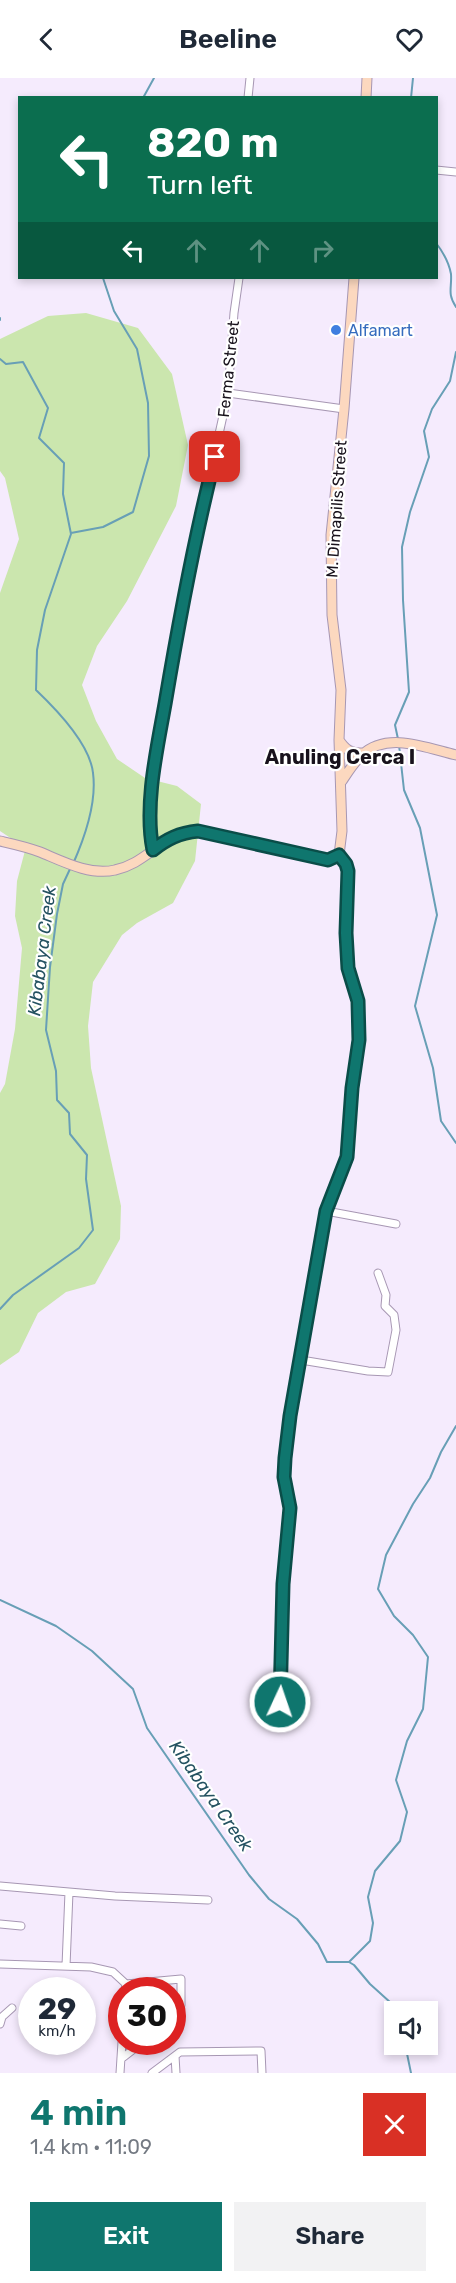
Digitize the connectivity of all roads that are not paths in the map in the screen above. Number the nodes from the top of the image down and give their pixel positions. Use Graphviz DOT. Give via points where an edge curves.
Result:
graph roads {
  1 [pos="250,78"];
  2 [pos="367,78"];
  3 [pos="248,96"];
  4 [pos="366,96"];
  5 [pos="438,170"];
  6 [pos="456,172"];
  7 [pos="239,279"];
  8 [pos="354,279"];
  9 [pos="228,393"];
  10 [pos="344,409"];
  11 [pos="339,740"];
  12 [pos="363,753"];
  13 [pos="456,755"];
  14 [pos="342,781"];
  15 [pos="0,841"];
  16 [pos="153,850"];
  17 [pos="339,855"];
  18 [pos="326,1211"];
  19 [pos="396,1224"];
  20 [pos="378,1273"];
  21 [pos="301,1360"];
  22 [pos="280,1702"];
  23 [pos="0,1886"];
  24 [pos="69,1892"];
  25 [pos="208,1900"];
  26 [pos="0,1924"];
  27 [pos="21,1926"];
  28 [pos="0,1964"];
  29 [pos="66,1966"];
  30 [pos="117,1977"];
  31 [pos="12,2008"];
  32 [pos="0,2024"];
  33 [pos="121,2055"];
  34 [pos="126,2055"];
  35 [pos="175,2056"];
  36 [pos="121,2059"];
  37 [pos="120,2073"];
  38 [pos="152,2073"];
  39 [pos="176,2073"];
  40 [pos="262,2073"];
  1 -- 3 [label="street"];
  2 -- 4 [label="main road"];
  5 -- 6 [label="street"];
  7 -- 9 [label="street, Ferma Street"];
  8 -- 10 [label="main road, M. Dimapilis Street"];
  9 -- 10 [label="street"];
  9 -- 16 [label="street, Ferma Street" via="181,607 152,790 149,825"];
  10 -- 11 [label="main road, M. Dimapilis Street" via="330,578 341,690"];
  11 -- 12 [label="main road" via="348,750"];
  11 -- 14 [label="main road, M. Dimapilis Street"];
  12 -- 13 [label="main road" via="390,742"];
  12 -- 14 [label="main road"];
  14 -- 17 [label="main road, M. Dimapilis Street"];
  15 -- 16 [label="main road" via="63,862 115,870"];
  16 -- 17 [label="main road" via="183,832 198,831 328,860"];
  17 -- 18 [label="street" via="348,871 348,968 360,1012 347,1157"];
  18 -- 19 [label="street"];
  18 -- 21 [label="street"];
  20 -- 21 [label="street" via="386,1295 385,1306 394,1315 396,1329 388,1371"];
  21 -- 22 [label="street" via="285,1458 290,1508"];
  23 -- 24 [label="street"];
  24 -- 25 [label="street"];
  24 -- 29 [label="street"];
  26 -- 27 [label="street"];
  28 -- 29 [label="street"];
  29 -- 30 [label="street" via="92,1967 113,1972"];
  31 -- 32 [label="street"];
  33 -- 36 [label="street"];
  34 -- 36 [label="street"];
  35 -- 38 [label="street"];
  35 -- 39 [label="street"];
  35 -- 40 [label="street" via="180,2052 261,2051"];
  36 -- 37 [label="street"];
}
